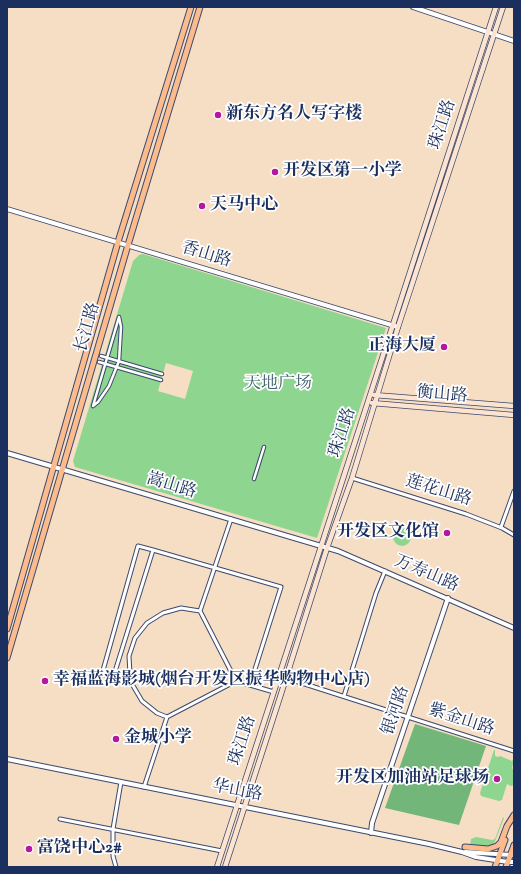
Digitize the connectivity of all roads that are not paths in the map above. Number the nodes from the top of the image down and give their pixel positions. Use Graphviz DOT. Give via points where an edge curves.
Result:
graph roads {
  1 [pos="191,7"];
  2 [pos="200,7"];
  3 [pos="413,7"];
  4 [pos="496,7"];
  5 [pos="503,7"];
  6 [pos="487,32"];
  7 [pos="494,34"];
  8 [pos="514,42"];
  9 [pos="7,209"];
  10 [pos="118,242"];
  11 [pos="128,245"];
  12 [pos="392,325"];
  13 [pos="398,327"];
  14 [pos="101,356"];
  15 [pos="119,361"];
  16 [pos="99,362"];
  17 [pos="117,367"];
  18 [pos="162,374"];
  19 [pos="161,380"];
  20 [pos="370,394"];
  21 [pos="376,395"];
  22 [pos="368,402"];
  23 [pos="375,403"];
  24 [pos="514,406"];
  25 [pos="514,415"];
  26 [pos="264,446"];
  27 [pos="7,453"];
  28 [pos="55,467"];
  29 [pos="63,469"];
  30 [pos="352,478"];
  31 [pos="254,479"];
  32 [pos="514,491"];
  33 [pos="231,519"];
  34 [pos="501,527"];
  35 [pos="514,535"];
  36 [pos="321,546"];
  37 [pos="327,548"];
  38 [pos="153,550"];
  39 [pos="215,567"];
  40 [pos="385,571"];
  41 [pos="448,598"];
  42 [pos="200,611"];
  43 [pos="514,628"];
  44 [pos="7,629"];
  45 [pos="7,658"];
  46 [pos="286,678"];
  47 [pos="236,682"];
  48 [pos="250,685"];
  49 [pos="274,692"];
  50 [pos="344,696"];
  51 [pos="167,717"];
  52 [pos="408,717"];
  53 [pos="514,751"];
  54 [pos="7,759"];
  55 [pos="121,782"];
  56 [pos="144,787"];
  57 [pos="237,805"];
  58 [pos="244,807"];
  59 [pos="514,814"];
  60 [pos="60,819"];
  61 [pos="113,829"];
  62 [pos="371,833"];
  63 [pos="514,845"];
  64 [pos="464,850"];
  65 [pos="222,851"];
  66 [pos="499,854"];
  67 [pos="512,855"];
  68 [pos="497,861"];
  69 [pos="514,862"];
  70 [pos="507,865"];
  71 [pos="116,867"];
  72 [pos="217,867"];
  73 [pos="225,867"];
  74 [pos="495,867"];
  1 -- 10 [label="main road, 长江路"];
  2 -- 11 [label="main road, 长江路"];
  3 -- 6 [label="street"];
  4 -- 6 [label="main road, 珠江路"];
  5 -- 7 [label="main road"];
  6 -- 7 [label="street"];
  6 -- 12 [label="main road, 珠江路"];
  7 -- 8 [label="street"];
  7 -- 13 [label="main road"];
  9 -- 10 [label="street, 香山路"];
  10 -- 11 [label="street, 香山路"];
  10 -- 28 [label="main road, 长江路"];
  11 -- 12 [label="street, 香山路"];
  11 -- 29 [label="main road, 长江路"];
  12 -- 13 [label="street, 香山路"];
  12 -- 20 [label="main road, 珠江路"];
  13 -- 21 [label="main road"];
  14 -- 15 [label="street"];
  15 -- 17 [label="street"];
  15 -- 17 [label="street" via="119,317 93,406 109,386"];
  15 -- 18 [label="street"];
  16 -- 17 [label="street"];
  17 -- 19 [label="street"];
  20 -- 21 [label="main road, 衡山路"];
  20 -- 22 [label="main road, 珠江路"];
  21 -- 23 [label="main road"];
  21 -- 24 [label="main road, 衡山路"];
  22 -- 23 [label="main road, 衡山路"];
  22 -- 36 [label="main road, 珠江路"];
  23 -- 25 [label="main road, 衡山路"];
  23 -- 30 [label="main road"];
  26 -- 31 [label="street"];
  27 -- 28 [label="street, 嵩山路"];
  28 -- 29 [label="street, 嵩山路"];
  28 -- 44 [label="main road, 长江路"];
  29 -- 33 [label="street, 嵩山路"];
  29 -- 45 [label="main road, 长江路"];
  30 -- 34 [label="street, 莲花山路"];
  30 -- 37 [label="main road"];
  32 -- 34 [label="street"];
  33 -- 36 [label="street, 嵩山路"];
  33 -- 39 [label="street"];
  34 -- 35 [label="street, 莲花山路"];
  36 -- 37 [label="street, 嵩山路"];
  36 -- 49 [label="main road, 珠江路"];
  37 -- 40 [label="street, 万寿山路"];
  37 -- 46 [label="main road"];
  38 -- 38 [label="street" via="141,587 113,678 102,674 138,546"];
  38 -- 39 [label="street"];
  39 -- 42 [label="street"];
  39 -- 48 [label="street" via="281,587"];
  40 -- 41 [label="street, 万寿山路"];
  40 -- 50 [label="street"];
  41 -- 43 [label="street, 万寿山路"];
  41 -- 52 [label="street, 银河路"];
  42 -- 47 [label="street"];
  42 -- 51 [label="street" via="181,608 163,612 147,623 135,638 129,656 130,674 136,693 149,707"];
  46 -- 50 [label="street, 紫金山路"];
  46 -- 58 [label="main road"];
  47 -- 48 [label="street"];
  47 -- 51 [label="street"];
  48 -- 49 [label="street"];
  49 -- 57 [label="main road, 珠江路"];
  50 -- 52 [label="street, 紫金山路"];
  51 -- 56 [label="street"];
  52 -- 53 [label="street, 紫金山路"];
  52 -- 62 [label="street, 银河路" via="372,823"];
  54 -- 55 [label="street, 华山路"];
  55 -- 56 [label="street, 华山路"];
  55 -- 61 [label="street"];
  56 -- 57 [label="street, 华山路"];
  57 -- 58 [label="street, 华山路"];
  57 -- 65 [label="main road, 珠江路"];
  58 -- 62 [label="street, 华山路"];
  58 -- 73 [label="main road"];
  59 -- 64 [label="main road" via="497,846"];
  59 -- 66 [label="main road"];
  60 -- 61 [label="street"];
  61 -- 65 [label="street"];
  61 -- 71 [label="street" via="113,856"];
  62 -- 64 [label="street, 华山路"];
  63 -- 67 [label="main road"];
  64 -- 66 [label="street"];
  64 -- 68 [label="street" via="476,857"];
  65 -- 72 [label="main road, 珠江路"];
  66 -- 67 [label="street"];
  66 -- 68 [label="main road"];
  67 -- 70 [label="main road"];
  68 -- 70 [label="street"];
  68 -- 74 [label="main road"];
  69 -- 70 [label="street"];
}
